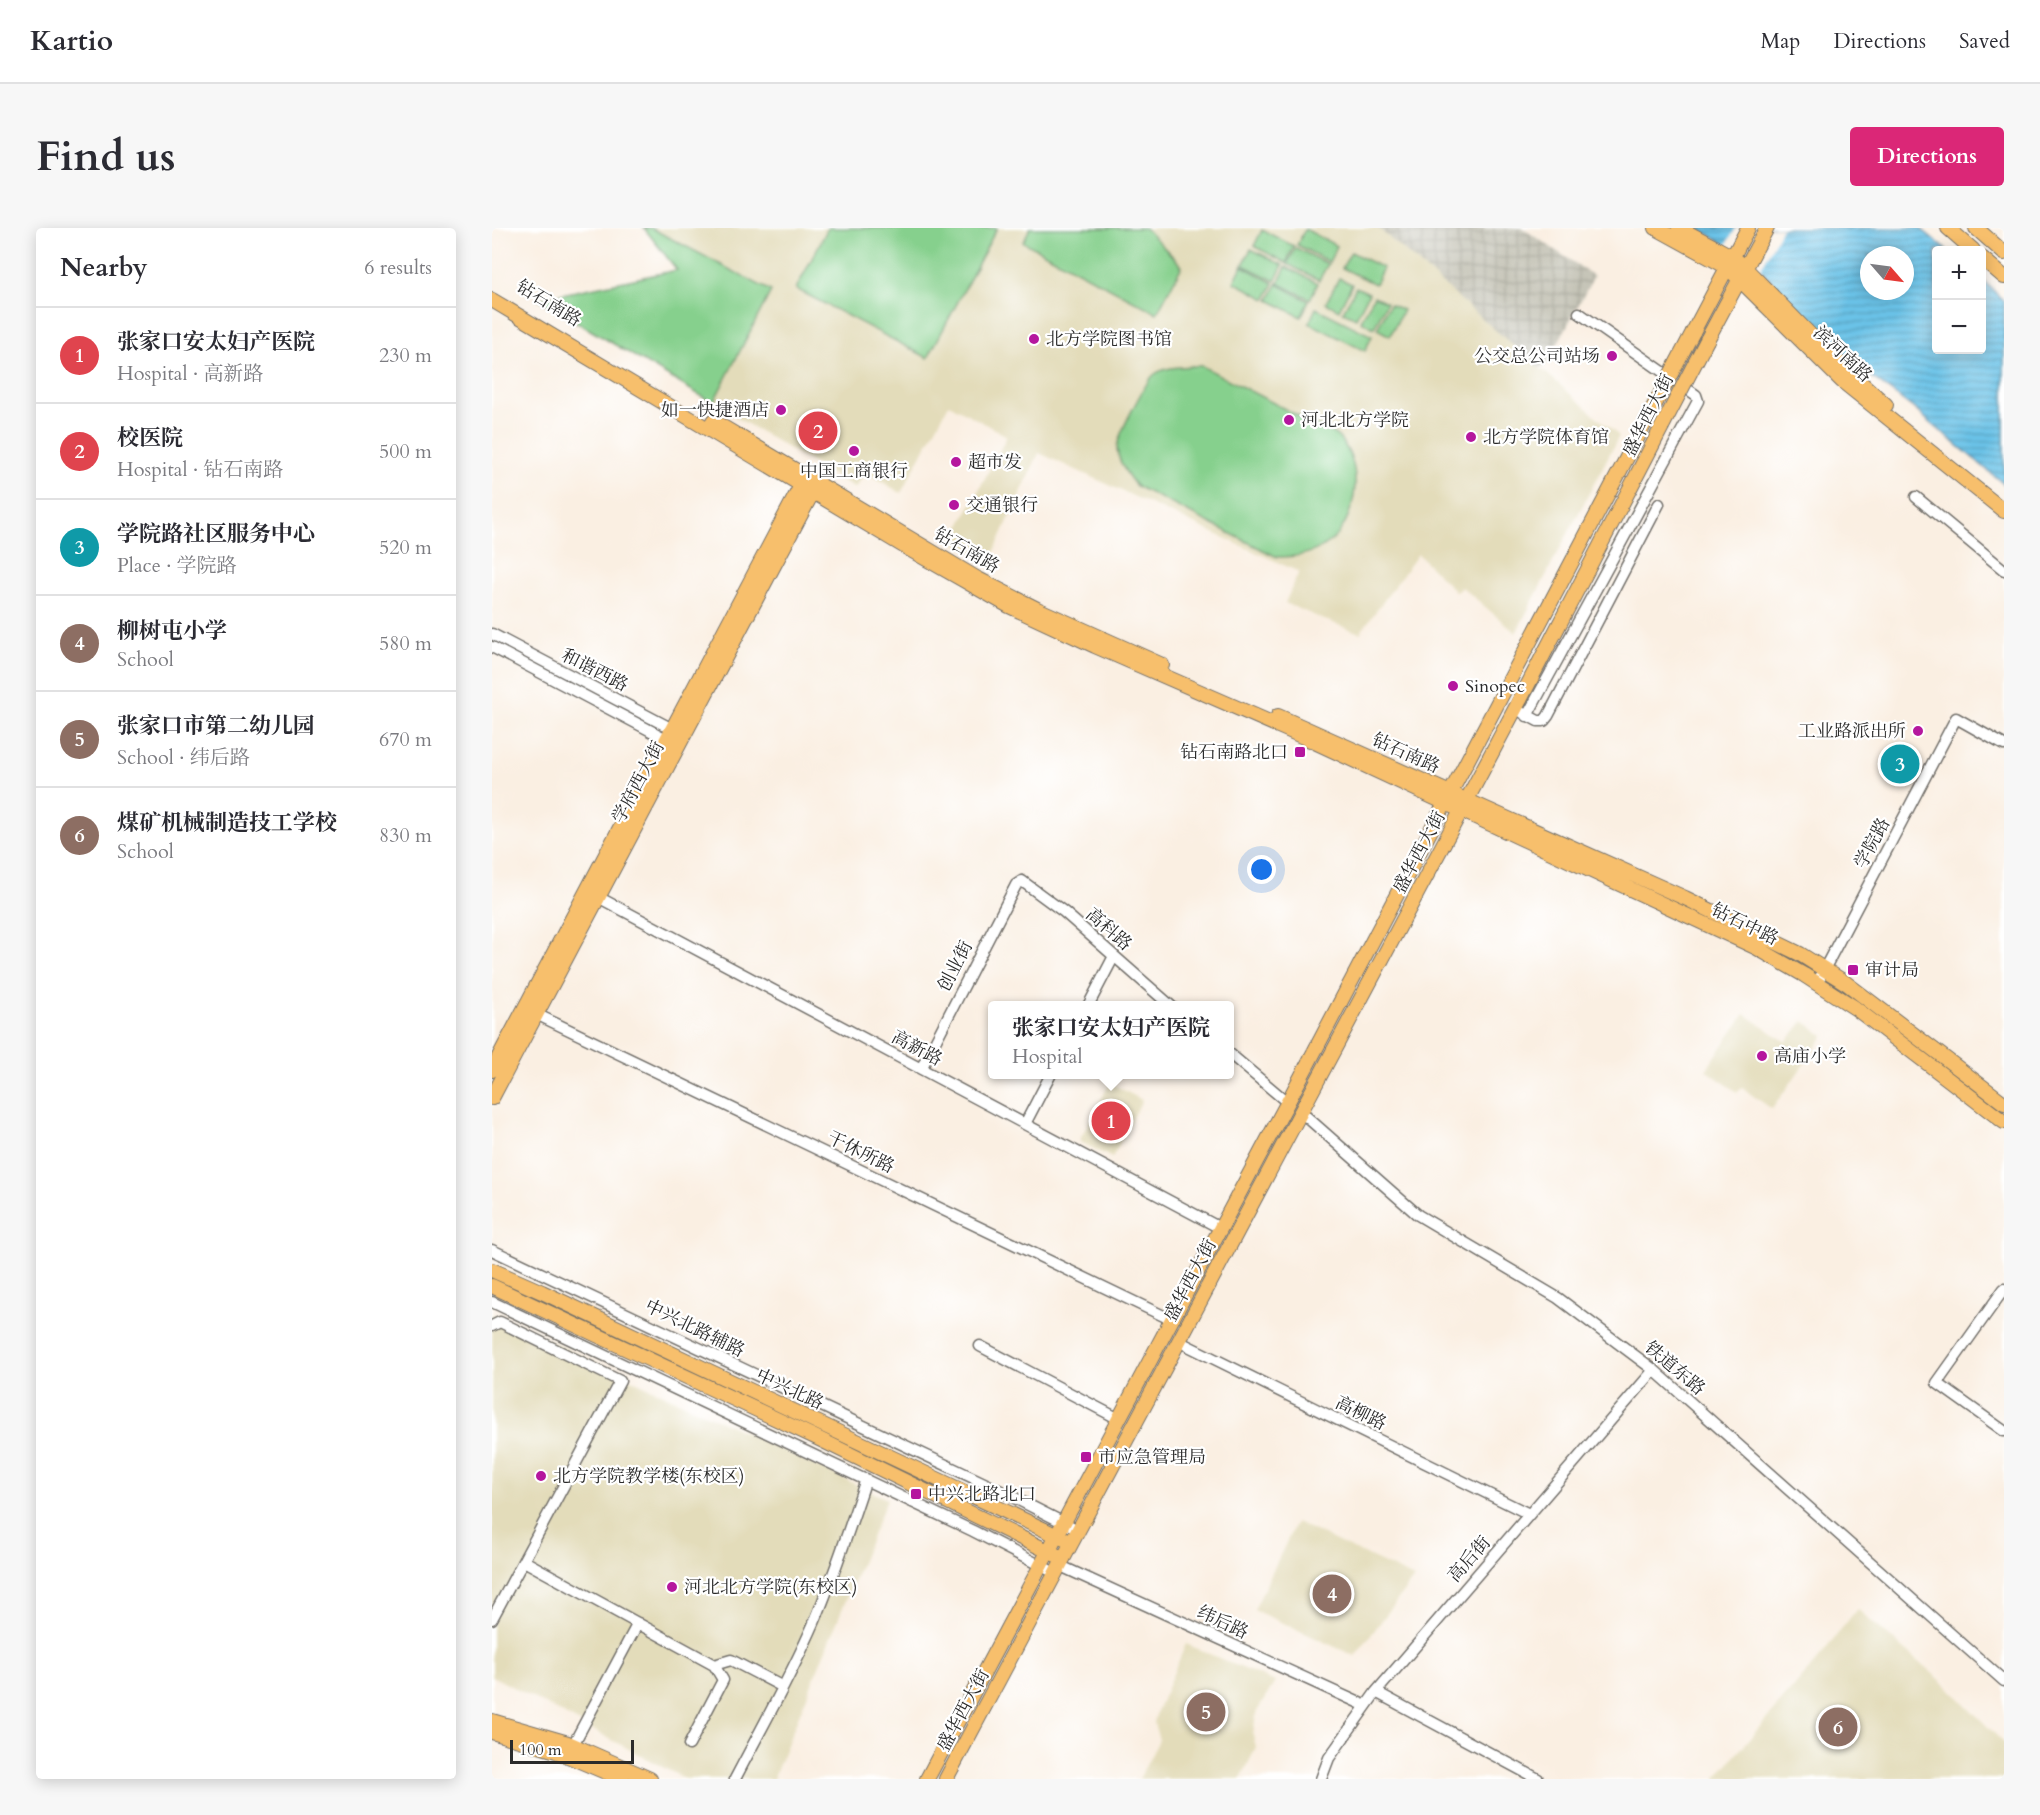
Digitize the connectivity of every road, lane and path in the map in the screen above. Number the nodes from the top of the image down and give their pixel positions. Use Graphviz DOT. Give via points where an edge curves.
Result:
graph roads {
  1 [pos="1656,228"];
  2 [pos="1679,228"];
  3 [pos="1748,228"];
  4 [pos="1767,228"];
  5 [pos="1948,228"];
  6 [pos="1976,228"];
  7 [pos="1968,246"];
  8 [pos="2004,253"];
  9 [pos="1731,260"];
  10 [pos="1986,261"];
  11 [pos="1744,270"];
  12 [pos="2004,277"];
  13 [pos="492,289"];
  14 [pos="492,300"];
  15 [pos="1579,313"];
  16 [pos="809,484"];
  17 [pos="1916,497"];
  18 [pos="2004,500"];
  19 [pos="1659,504"];
  20 [pos="2004,511"];
  21 [pos="2004,570"];
  22 [pos="492,634"];
  23 [pos="492,647"];
  24 [pos="1521,707"];
  25 [pos="675,737"];
  26 [pos="2004,745"];
  27 [pos="1447,797"];
  28 [pos="1464,805"];
  29 [pos="1022,881"];
  30 [pos="598,897"];
  31 [pos="1367,950"];
  32 [pos="1114,956"];
  33 [pos="1383,958"];
  34 [pos="1824,969"];
  35 [pos="1817,983"];
  36 [pos="1090,1001"];
  37 [pos="1166,1001"];
  38 [pos="536,1014"];
  39 [pos="1234,1057"];
  40 [pos="497,1067"];
  41 [pos="921,1069"];
  42 [pos="1048,1079"];
  43 [pos="492,1098"];
  44 [pos="1287,1102"];
  45 [pos="2004,1103"];
  46 [pos="1301,1112"];
  47 [pos="2004,1122"];
  48 [pos="1025,1124"];
  49 [pos="1220,1228"];
  50 [pos="492,1250"];
  51 [pos="492,1270"];
  52 [pos="492,1286"];
  53 [pos="2004,1289"];
  54 [pos="492,1302"];
  55 [pos="1172,1320"];
  56 [pos="492,1326"];
  57 [pos="1178,1341"];
  58 [pos="980,1346"];
  59 [pos="1654,1370"];
  60 [pos="1119,1419"];
  61 [pos="2004,1431"];
  62 [pos="1107,1476"];
  63 [pos="866,1479"];
  64 [pos="1529,1514"];
  65 [pos="1064,1522"];
  66 [pos="1078,1530"];
  67 [pos="1057,1535"];
  68 [pos="1071,1543"];
  69 [pos="1048,1551"];
  70 [pos="524,1561"];
  71 [pos="1041,1565"];
  72 [pos="1061,1566"];
  73 [pos="492,1619"];
  74 [pos="638,1623"];
  75 [pos="714,1665"];
  76 [pos="2004,1681"];
  77 [pos="783,1688"];
  78 [pos="1376,1692"];
  79 [pos="1366,1706"];
  80 [pos="492,1721"];
  81 [pos="492,1732"];
  82 [pos="573,1745"];
  83 [pos="689,1745"];
  84 [pos="622,1779"];
  85 [pos="650,1779"];
  86 [pos="735,1779"];
  87 [pos="927,1779"];
  88 [pos="946,1779"];
  89 [pos="1321,1779"];
  90 [pos="1538,1779"];
  1 -- 9 [label="main road, 滨河南路"];
  2 -- 9 [label="main road, 滨河南路"];
  3 -- 9 [label="main road, 盛华西大街"];
  4 -- 11 [label="main road, 盛华西大街"];
  5 -- 7 [label="main road"];
  6 -- 8 [label="main road"];
  9 -- 11 [label="main road, 滨河南路"];
  9 -- 27 [label="main road, 盛华西大街, bridge"];
  10 -- 12 [label="main road"];
  11 -- 18 [label="main road, 滨河南路" via="1853,377"];
  11 -- 20 [label="main road, 滨河南路" via="1842,381"];
  11 -- 24 [label="main road, 盛华西大街, bridge"];
  13 -- 16 [label="main road, 钻石南路"];
  14 -- 16 [label="main road, 钻石南路"];
  15 -- 24 [label="street" via="1696,395 1698,401"];
  16 -- 25 [label="main road, 学府西大街"];
  16 -- 27 [label="main road, 钻石南路" via="1037,609"];
  17 -- 21 [label="street"];
  19 -- 24 [label="street" via="1548,716 1538,721"];
  22 -- 25 [label="street, 和谐西路"];
  23 -- 25 [label="street, 和谐西路"];
  24 -- 28 [label="main road, 盛华西大街"];
  25 -- 30 [label="main road, 学府西大街"];
  25 -- 40 [label="main road, 学府西大街"];
  26 -- 34 [label="street, 学院路" via="1956,718"];
  27 -- 28 [label="main road, 钻石中路"];
  27 -- 31 [label="main road, 盛华西大街"];
  28 -- 33 [label="main road, 盛华西大街"];
  28 -- 34 [label="main road, 钻石中路" via="1753,930"];
  28 -- 35 [label="main road, 钻石中路" via="1757,948"];
  29 -- 32 [label="street, 高科路"];
  29 -- 41 [label="street, 创业街" via="1016,885"];
  30 -- 38 [label="main road, 学府西大街"];
  30 -- 41 [label="street, 高新路"];
  31 -- 33 [label="main road"];
  31 -- 44 [label="main road, 盛华西大街"];
  32 -- 36 [label="street"];
  32 -- 37 [label="street, 高科路"];
  33 -- 46 [label="main road, 盛华西大街"];
  34 -- 35 [label="street, 学院路"];
  34 -- 45 [label="main road, 钻石中路"];
  35 -- 47 [label="main road, 钻石中路"];
  38 -- 40 [label="main road, 学府西大街"];
  38 -- 55 [label="street, 干休所路"];
  39 -- 44 [label="street"];
  40 -- 43 [label="main road, 学府西大街"];
  41 -- 48 [label="street, 高新路"];
  42 -- 48 [label="street"];
  44 -- 49 [label="main road, 盛华西大街"];
  46 -- 57 [label="main road, 盛华西大街"];
  46 -- 59 [label="street, 铁道东路" via="1418,1215 1558,1298"];
  48 -- 49 [label="street, 高新路"];
  49 -- 55 [label="main road, 盛华西大街"];
  50 -- 65 [label="street, 中兴北路辅路"];
  51 -- 67 [label="main road, 中兴北路"];
  52 -- 69 [label="main road, 中兴北路"];
  53 -- 61 [label="street" via="1937,1383"];
  54 -- 63 [label="street"];
  55 -- 60 [label="main road, 盛华西大街"];
  56 -- 70 [label="street" via="500,1322 620,1381"];
  57 -- 62 [label="main road, 盛华西大街"];
  57 -- 64 [label="street, 高柳路"];
  58 -- 60 [label="street"];
  59 -- 64 [label="street, 高后街"];
  59 -- 76 [label="street, 铁道东路"];
  60 -- 65 [label="main road, 盛华西大街"];
  62 -- 66 [label="main road, 盛华西大街"];
  62 -- 72 [label="street" via="1101,1502"];
  63 -- 71 [label="street"];
  63 -- 77 [label="street" via="818,1612"];
  64 -- 78 [label="street, 高后街"];
  65 -- 66 [label="street, 中兴北路辅路"];
  65 -- 67 [label="main road, 盛华西大街"];
  66 -- 68 [label="main road, 盛华西大街"];
  67 -- 68 [label="main road, 中兴北路"];
  67 -- 69 [label="main road, 盛华西大街"];
  68 -- 72 [label="main road, 盛华西大街"];
  69 -- 71 [label="main road, 盛华西大街"];
  69 -- 72 [label="main road, 中兴北路"];
  70 -- 73 [label="street"];
  70 -- 74 [label="street"];
  71 -- 72 [label="street"];
  71 -- 87 [label="main road, 盛华西大街"];
  72 -- 79 [label="street, 纬后路"];
  72 -- 88 [label="main road, 盛华西大街"];
  74 -- 75 [label="street"];
  74 -- 82 [label="street"];
  75 -- 77 [label="street" via="731,1660"];
  75 -- 83 [label="street" via="723,1680"];
  77 -- 86 [label="street"];
  78 -- 79 [label="street, 高后街"];
  78 -- 90 [label="street"];
  79 -- 89 [label="street, 高后街" via="1329,1758"];
  80 -- 82 [label="main road"];
  81 -- 84 [label="main road" via="556,1751"];
  82 -- 85 [label="main road"];
}
